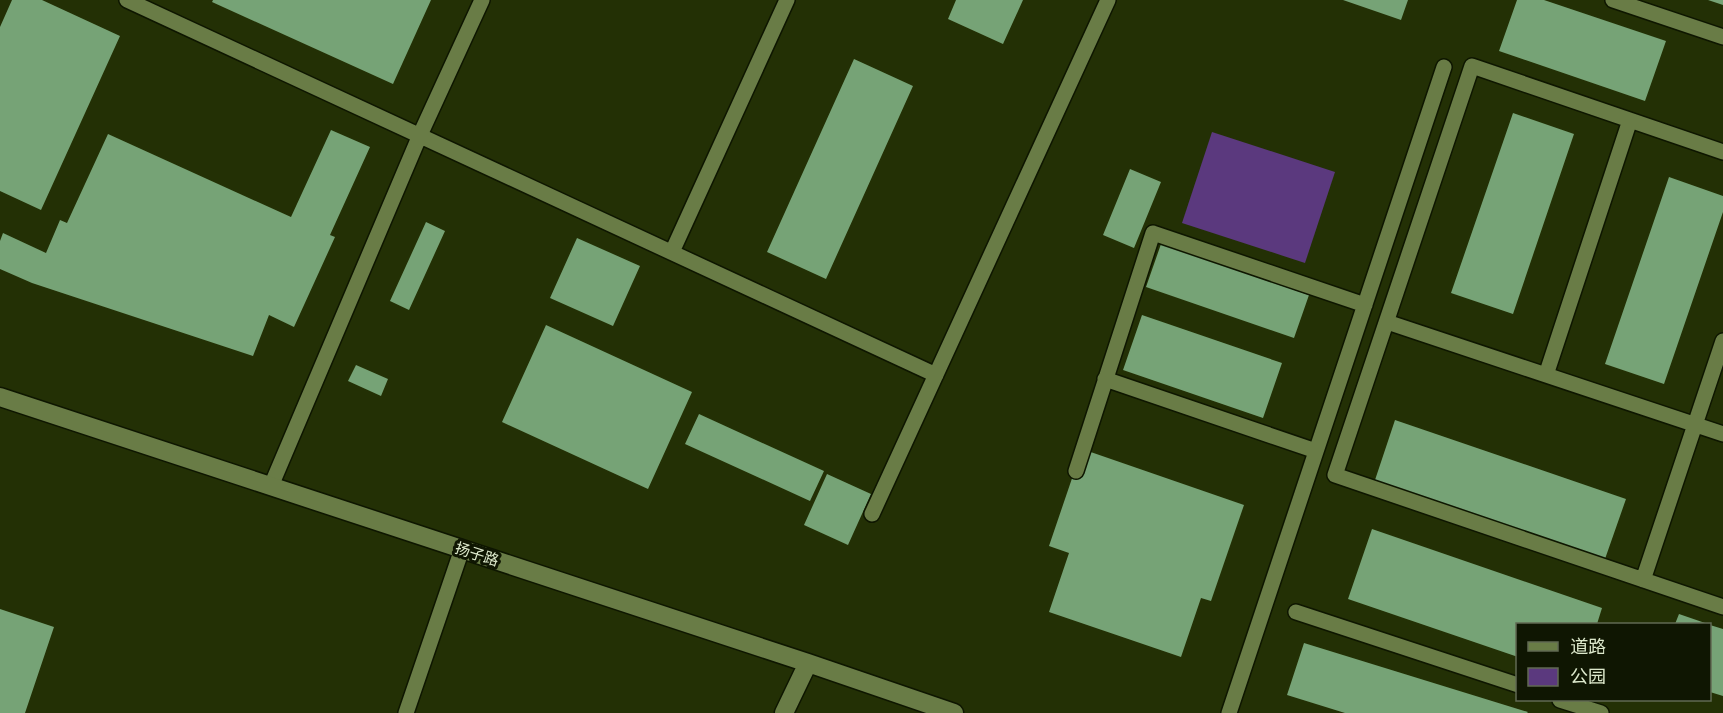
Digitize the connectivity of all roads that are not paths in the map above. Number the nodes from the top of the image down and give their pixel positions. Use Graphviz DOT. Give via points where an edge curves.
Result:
graph roads {
  1 [pos="127,0"];
  2 [pos="482,0"];
  3 [pos="787,0"];
  4 [pos="1108,0"];
  5 [pos="1613,0"];
  6 [pos="1723,37"];
  7 [pos="1444,67"];
  8 [pos="1630,120"];
  9 [pos="420,135"];
  10 [pos="1723,152"];
  11 [pos="672,252"];
  12 [pos="1365,304"];
  13 [pos="1387,322"];
  14 [pos="1723,341"];
  15 [pos="936,375"];
  16 [pos="1546,375"];
  17 [pos="1105,379"];
  18 [pos="0,397"];
  19 [pos="1695,424"];
  20 [pos="1723,434"];
  21 [pos="1316,451"];
  22 [pos="1076,471"];
  23 [pos="272,486"];
  24 [pos="872,514"];
  25 [pos="462,549"];
  26 [pos="1643,580"];
  27 [pos="1723,607"];
  28 [pos="1296,612"];
  29 [pos="807,663"];
  30 [pos="1516,684"];
  31 [pos="1566,701"];
  32 [pos="406,713"];
  33 [pos="784,713"];
  34 [pos="954,713"];
  35 [pos="1229,713"];
  36 [pos="1601,713"];
  1 -- 9 [label="lane"];
  2 -- 9 [label="lane"];
  3 -- 11 [label="lane"];
  4 -- 15 [label="lane"];
  5 -- 6 [label="lane"];
  7 -- 12 [label="lane"];
  8 -- 10 [label="lane"];
  8 -- 13 [label="lane" via="1472,66"];
  8 -- 16 [label="lane"];
  9 -- 11 [label="lane"];
  9 -- 23 [label="lane"];
  11 -- 15 [label="lane"];
  12 -- 17 [label="lane" via="1152,233"];
  12 -- 21 [label="lane"];
  13 -- 16 [label="lane"];
  13 -- 26 [label="lane" via="1335,475"];
  14 -- 19 [label="lane"];
  15 -- 24 [label="lane"];
  16 -- 19 [label="lane"];
  17 -- 21 [label="lane"];
  17 -- 22 [label="lane"];
  18 -- 23 [label="street, 扬子路"];
  19 -- 20 [label="lane"];
  19 -- 26 [label="lane"];
  21 -- 35 [label="lane"];
  23 -- 25 [label="street, 扬子路"];
  25 -- 29 [label="street, 扬子路"];
  25 -- 32 [label="lane"];
  26 -- 27 [label="lane"];
  28 -- 30 [label="lane"];
  29 -- 33 [label="street"];
  29 -- 34 [label="street, 扬子路"];
  31 -- 36 [label="lane"];
}
